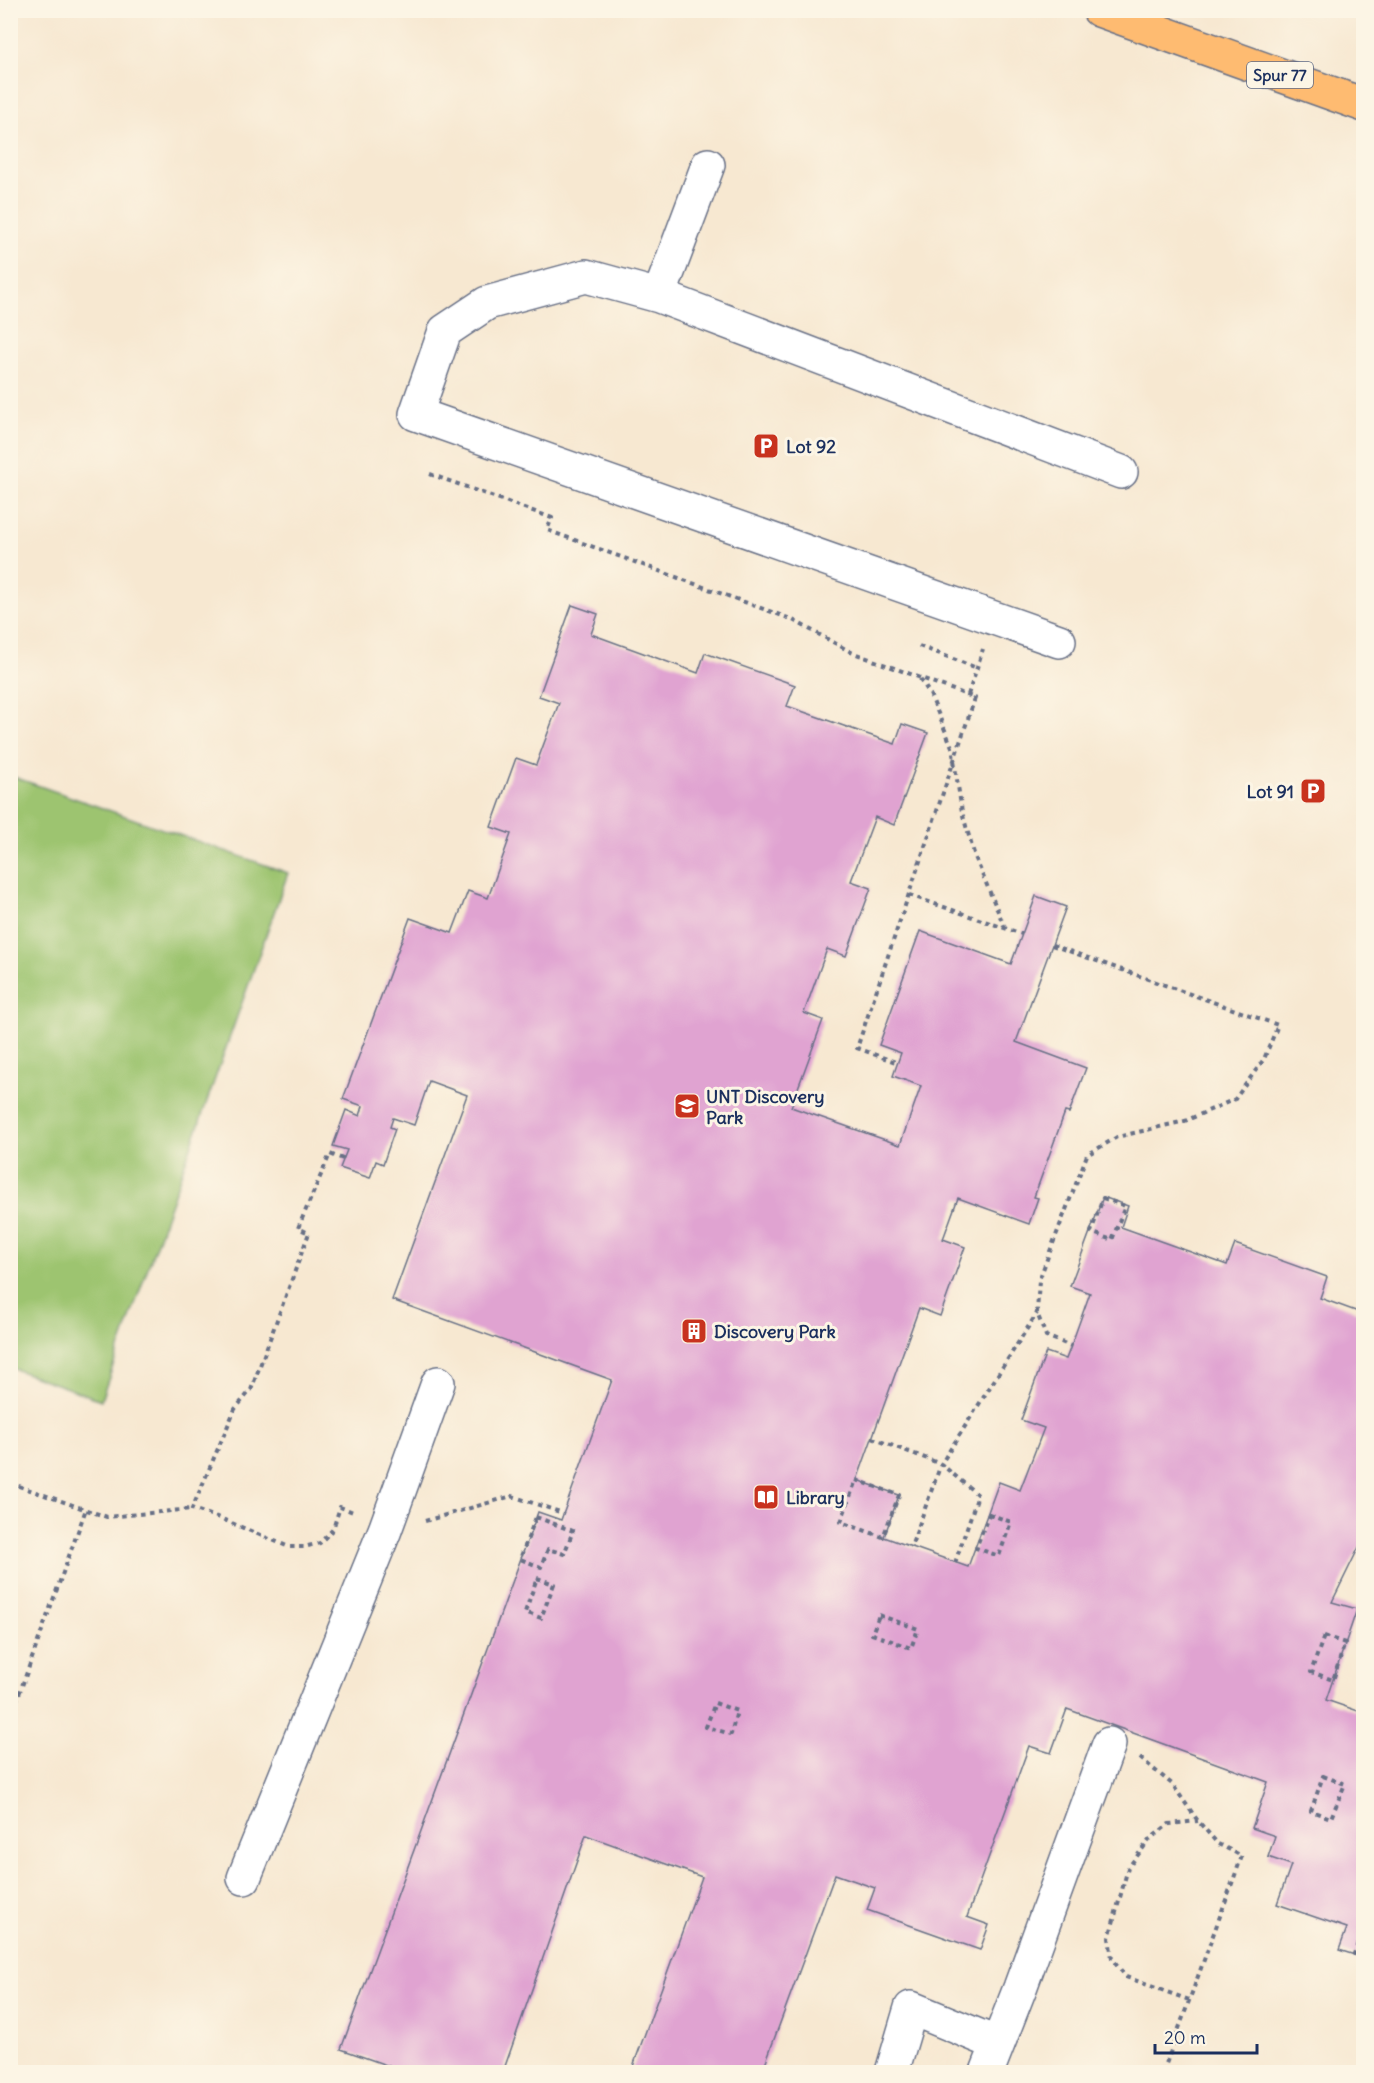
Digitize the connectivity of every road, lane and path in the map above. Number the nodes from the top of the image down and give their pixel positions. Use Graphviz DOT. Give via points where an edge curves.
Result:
graph roads {
  1 [pos="1100,10"];
  2 [pos="1364,105"];
  3 [pos="708,165"];
  4 [pos="659,296"];
  5 [pos="1121,472"];
  6 [pos="430,474"];
  7 [pos="1059,641"];
  8 [pos="985,642"];
  9 [pos="919,646"];
  10 [pos="977,668"];
  11 [pos="920,678"];
  12 [pos="968,696"];
  13 [pos="955,759"];
  14 [pos="909,895"];
  15 [pos="1005,928"];
  16 [pos="1022,934"];
  17 [pos="1052,945"];
  18 [pos="898,1062"];
  19 [pos="343,1159"];
  20 [pos="1112,1240"];
  21 [pos="1036,1312"];
  22 [pos="1071,1346"];
  23 [pos="438,1383"];
  24 [pos="872,1438"];
  25 [pos="941,1464"];
  26 [pos="856,1480"];
  27 [pos="10,1483"];
  28 [pos="86,1509"];
  29 [pos="192,1509"];
  30 [pos="563,1513"];
  31 [pos="387,1525"];
  32 [pos="573,1531"];
  33 [pos="911,1547"];
  34 [pos="976,1548"];
  35 [pos="955,1563"];
  36 [pos="541,1618"];
  37 [pos="911,1648"];
  38 [pos="1333,1680"];
  39 [pos="10,1719"];
  40 [pos="731,1734"];
  41 [pos="1109,1744"];
  42 [pos="1331,1818"];
  43 [pos="1198,1821"];
  44 [pos="244,1878"];
  45 [pos="1364,1926"];
  46 [pos="1364,1956"];
  47 [pos="1189,2000"];
  48 [pos="993,2058"];
  49 [pos="892,2073"];
  50 [pos="1163,2073"];
  1 -- 2 [label="main road, Spur 77"];
  3 -- 4 [label="lane"];
  4 -- 5 [label="lane"];
  4 -- 7 [label="lane" via="586,276 487,303 445,331 416,414"];
  6 -- 11 [label="path" via="552,518 547,530 791,619 851,652"];
  8 -- 10 [label="path"];
  9 -- 10 [label="path"];
  10 -- 12 [label="path"];
  11 -- 12 [label="path"];
  11 -- 13 [label="path"];
  12 -- 13 [label="path" via="975,698"];
  13 -- 14 [label="path"];
  13 -- 15 [label="path" via="962,812 975,857"];
  14 -- 15 [label="path"];
  14 -- 18 [label="path" via="857,1048"];
  15 -- 16 [label="path"];
  17 -- 21 [label="path" via="1278,1025 1264,1059 1235,1100 1185,1121 1117,1137 1088,1155 1039,1280"];
  19 -- 29 [label="path" via="330,1155 298,1228 309,1233 251,1390 235,1408"];
  20 -- 20 [label="path" via="1091,1232 1103,1198 1125,1206"];
  21 -- 22 [label="path" via="1046,1336"];
  21 -- 25 [label="path"];
  23 -- 31 [label="lane"];
  24 -- 25 [label="path"];
  25 -- 33 [label="path"];
  25 -- 35 [label="path" via="978,1495"];
  26 -- 26 [label="path" via="841,1522 884,1537 899,1495"];
  27 -- 28 [label="path"];
  28 -- 29 [label="path" via="107,1517"];
  28 -- 39 [label="path"];
  29 -- 31 [label="path" via="289,1546 320,1543 333,1529 340,1507"];
  30 -- 31 [label="path" via="512,1496 399,1529"];
  31 -- 44 [label="lane"];
  32 -- 32 [label="path" via="536,1517 520,1558 541,1567 548,1549 564,1554"];
  34 -- 34 [label="path" via="999,1556 1011,1522 989,1514"];
  36 -- 36 [label="path" via="525,1612 537,1578 554,1584"];
  37 -- 37 [label="path" via="872,1634 879,1615 918,1629"];
  38 -- 38 [label="path" via="1311,1672 1324,1636 1345,1643"];
  40 -- 40 [label="path" via="738,1711 715,1702 706,1727"];
  41 -- 43 [label="path" via="1132,1751 1172,1784"];
  41 -- 48 [label="lane"];
  42 -- 42 [label="path" via="1345,1784 1323,1776 1311,1811"];
  43 -- 47 [label="path" via="1218,1844 1242,1856"];
  43 -- 47 [label="path" via="1169,1824 1150,1839 1133,1861 1109,1938 1112,1958 1126,1977"];
  45 -- 46 [label="path" via="1354,1953"];
  47 -- 50 [label="path"];
  48 -- 49 [label="lane" via="911,2008"];
}
